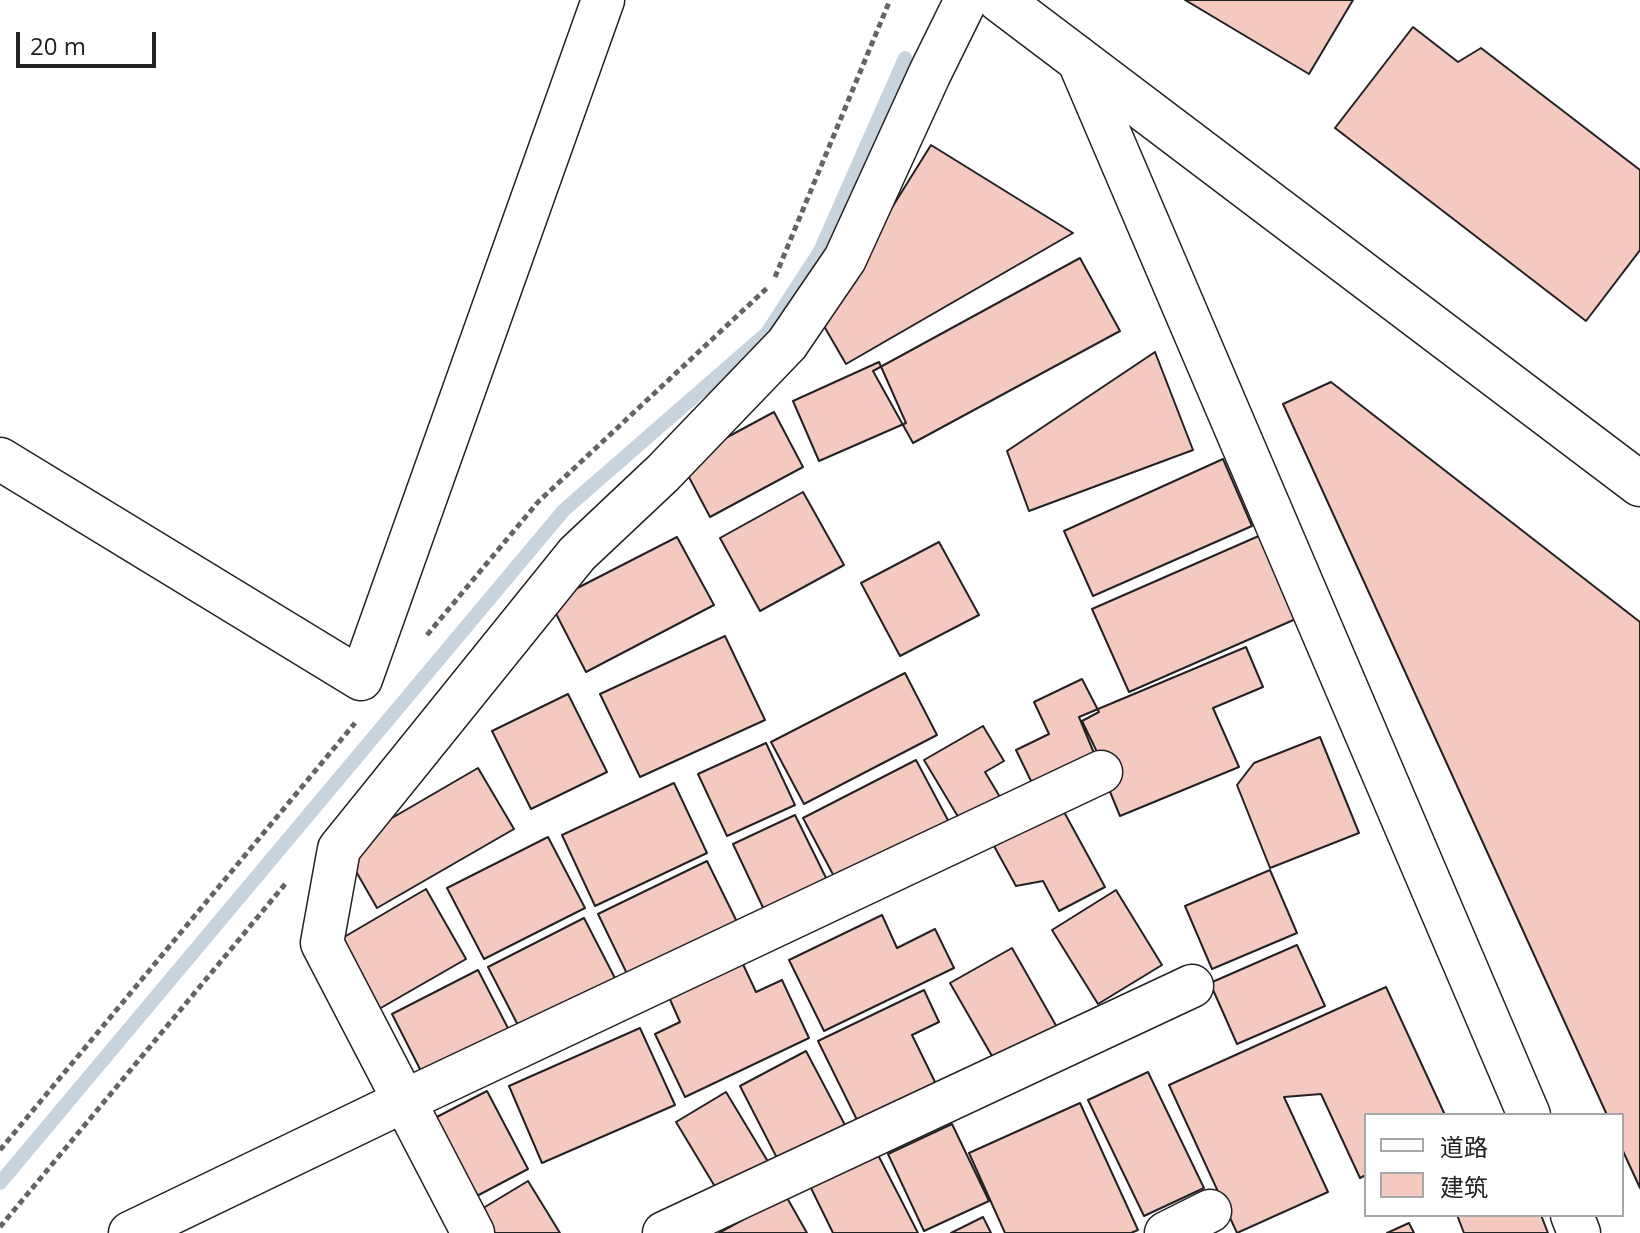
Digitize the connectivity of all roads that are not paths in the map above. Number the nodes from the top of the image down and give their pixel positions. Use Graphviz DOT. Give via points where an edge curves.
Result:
graph roads {
  1 [pos="603,0"];
  2 [pos="966,0"];
  3 [pos="1000,0"];
  4 [pos="1077,57"];
  5 [pos="0,459"];
  6 [pos="1640,484"];
  7 [pos="1101,772"];
  8 [pos="1192,986"];
  9 [pos="404,1101"];
  10 [pos="1528,1113"];
  11 [pos="1210,1211"];
  12 [pos="130,1233"];
  13 [pos="473,1233"];
  14 [pos="664,1233"];
  15 [pos="1166,1233"];
  1 -- 5 [label="street" via="361,679"];
  2 -- 9 [label="street" via="845,259 787,344 577,554 339,849 322,943"];
  3 -- 4 [label="main road"];
  4 -- 6 [label="main road"];
  4 -- 10 [label="street"];
  7 -- 9 [label="street"];
  8 -- 14 [label="street"];
  9 -- 12 [label="street"];
  9 -- 13 [label="street"];
  11 -- 15 [label="street"];
}
